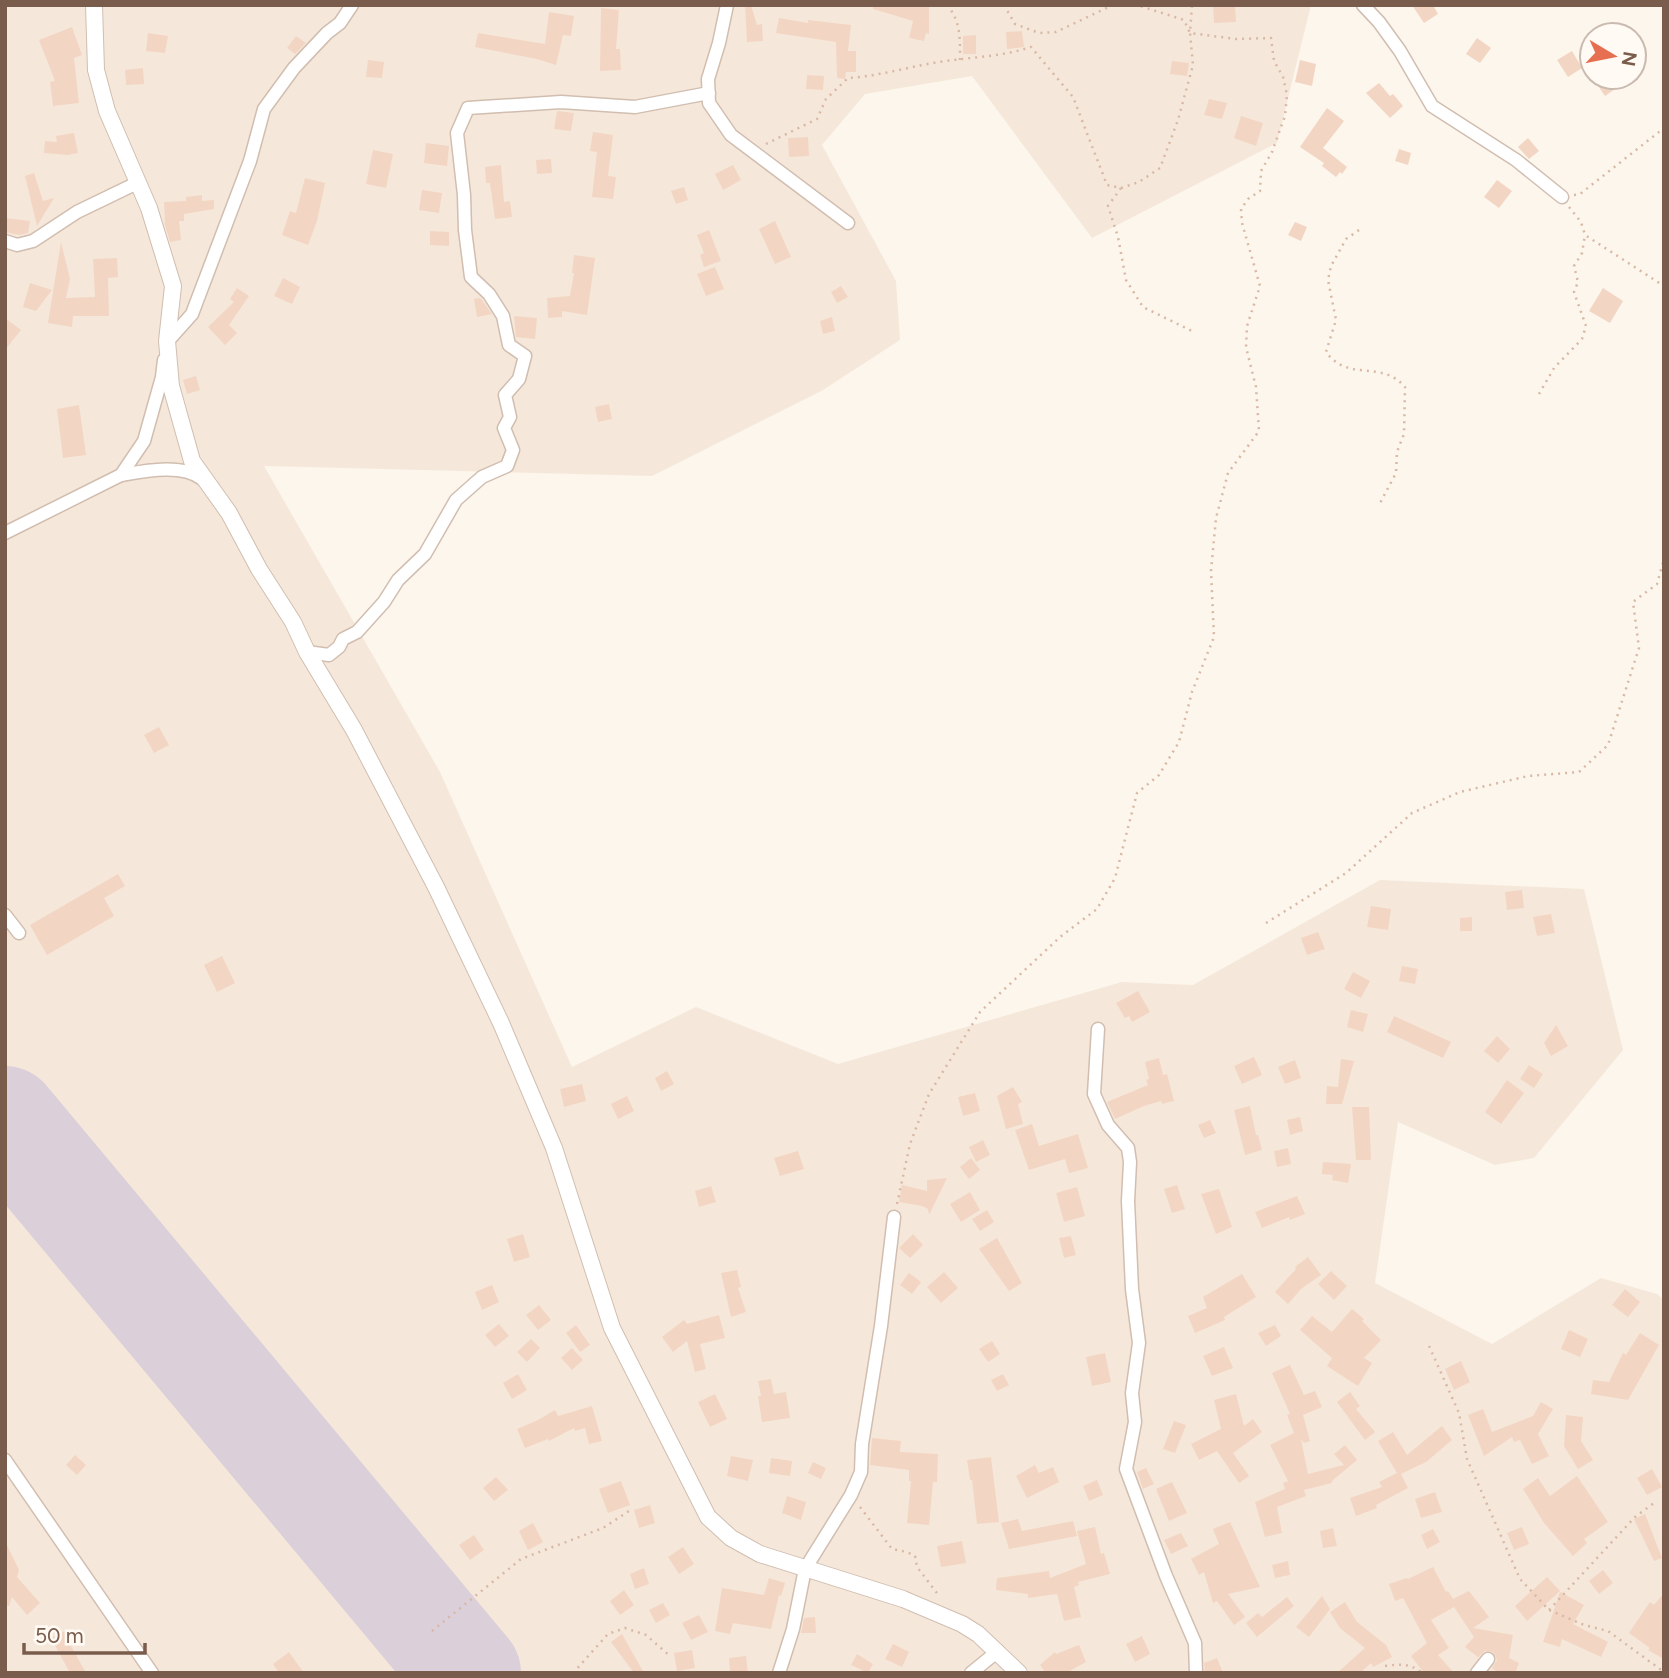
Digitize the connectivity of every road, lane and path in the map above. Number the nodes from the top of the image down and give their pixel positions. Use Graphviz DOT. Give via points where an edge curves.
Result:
graph roads {
  1 [pos="94,5"];
  2 [pos="352,5"];
  3 [pos="727,5"];
  4 [pos="947,5"];
  5 [pos="1004,5"];
  6 [pos="1113,5"];
  7 [pos="1137,5"];
  8 [pos="1192,5"];
  9 [pos="1363,5"];
  10 [pos="1190,33"];
  11 [pos="960,61"];
  12 [pos="709,93"];
  13 [pos="1664,128"];
  14 [pos="759,146"];
  15 [pos="137,183"];
  16 [pos="1121,188"];
  17 [pos="1562,197"];
  18 [pos="848,223"];
  19 [pos="1359,230"];
  20 [pos="1585,235"];
  21 [pos="5,241"];
  22 [pos="1664,285"];
  23 [pos="1194,332"];
  24 [pos="167,341"];
  25 [pos="1539,394"];
  26 [pos="121,475"];
  27 [pos="211,488"];
  28 [pos="1379,505"];
  29 [pos="5,533"];
  30 [pos="1664,559"];
  31 [pos="307,652"];
  32 [pos="5,915"];
  33 [pos="1266,923"];
  34 [pos="19,933"];
  35 [pos="1098,1029"];
  36 [pos="894,1217"];
  37 [pos="1429,1346"];
  38 [pos="5,1460"];
  39 [pos="851,1495"];
  40 [pos="1654,1503"];
  41 [pos="632,1509"];
  42 [pos="805,1569"];
  43 [pos="1549,1610"];
  44 [pos="961,1624"];
  45 [pos="432,1631"];
  46 [pos="998,1651"];
  47 [pos="670,1656"];
  48 [pos="1488,1659"];
  49 [pos="1385,1666"];
  50 [pos="1664,1672"];
  51 [pos="152,1673"];
  52 [pos="573,1673"];
  53 [pos="779,1673"];
  54 [pos="971,1673"];
  55 [pos="1019,1673"];
  56 [pos="1196,1673"];
  57 [pos="1422,1673"];
  58 [pos="1477,1673"];
  1 -- 15 [label="street" via="96,70 107,111"];
  2 -- 24 [label="street" via="294,68 264,109 250,161 192,314"];
  3 -- 12 [label="street" via="708,79"];
  4 -- 11 [label="path" via="956,15"];
  5 -- 6 [label="path" via="1015,24 1040,33 1056,32"];
  7 -- 10 [label="path" via="1184,20"];
  8 -- 10 [label="path"];
  9 -- 17 [label="street" via="1400,51 1432,106 1516,160"];
  10 -- 16 [label="path" via="1193,65 1160,169"];
  10 -- 36 [label="path" via="1271,38 1287,95 1285,116 1261,172 1260,191 1241,209 1259,286 1246,347 1256,387 1259,431 1228,473 1216,518 1211,571 1214,637 1179,742 1159,775 1137,793 1115,878 1097,909 980,1012 929,1094 910,1144"];
  11 -- 14 [label="path" via="848,78 826,99 817,119"];
  11 -- 16 [label="path" via="1031,47 1073,97 1107,185"];
  12 -- 18 [label="street" via="709,103 732,135"];
  12 -- 31 [label="street" via="635,107 561,102 468,108 457,132 471,277 503,316 509,345 525,356 519,379 505,395 510,417 505,428 513,450 507,466 482,477 456,500 425,554 357,632 328,655"];
  13 -- 17 [label="path" via="1580,194"];
  15 -- 21 [label="street" via="77,212 33,241"];
  15 -- 24 [label="street" via="173,286"];
  16 -- 23 [label="path" via="1108,206 1126,280 1143,307"];
  17 -- 20 [label="path"];
  19 -- 28 [label="path" via="1346,239 1331,266 1328,280 1336,320 1326,352 1335,364 1378,371 1397,378 1405,387 1404,434 1395,473"];
  20 -- 22 [label="path"];
  20 -- 25 [label="path" via="1574,266 1578,282 1574,292 1586,326 1582,338 1554,368"];
  24 -- 26 [label="street" via="144,441"];
  24 -- 27 [label="street" via="171,386 192,461"];
  26 -- 27 [label="street" via="193,472"];
  26 -- 29 [label="street"];
  27 -- 31 [label="street"];
  30 -- 33 [label="path" via="1657,584 1633,602 1639,648 1608,745 1579,772 1528,776 1471,789 1412,813 1346,873"];
  31 -- 42 [label="street" via="393,802 500,1023 554,1148 612,1328 708,1517 731,1538 760,1554"];
  32 -- 34 [label="street"];
  35 -- 56 [label="street" via="1094,1094 1108,1125 1128,1148 1130,1162 1132,1289 1139,1343 1132,1393 1135,1422 1126,1469 1195,1643"];
  36 -- 39 [label="street" via="861,1472"];
  37 -- 43 [label="path" via="1459,1413 1467,1459 1520,1579"];
  38 -- 51 [label="street"];
  39 -- 42 [label="street"];
  39 -- 44 [label="path" via="892,1549 915,1556 916,1567"];
  40 -- 43 [label="path" via="1635,1517"];
  41 -- 45 [label="path" via="603,1528 520,1559"];
  42 -- 44 [label="street"];
  42 -- 53 [label="street"];
  43 -- 50 [label="path" via="1608,1632"];
  44 -- 46 [label="street"];
  46 -- 54 [label="street"];
  46 -- 55 [label="street"];
  47 -- 52 [label="path" via="646,1635 625,1628 608,1634"];
  48 -- 58 [label="street"];
  49 -- 57 [label="path" via="1402,1664"];
}
